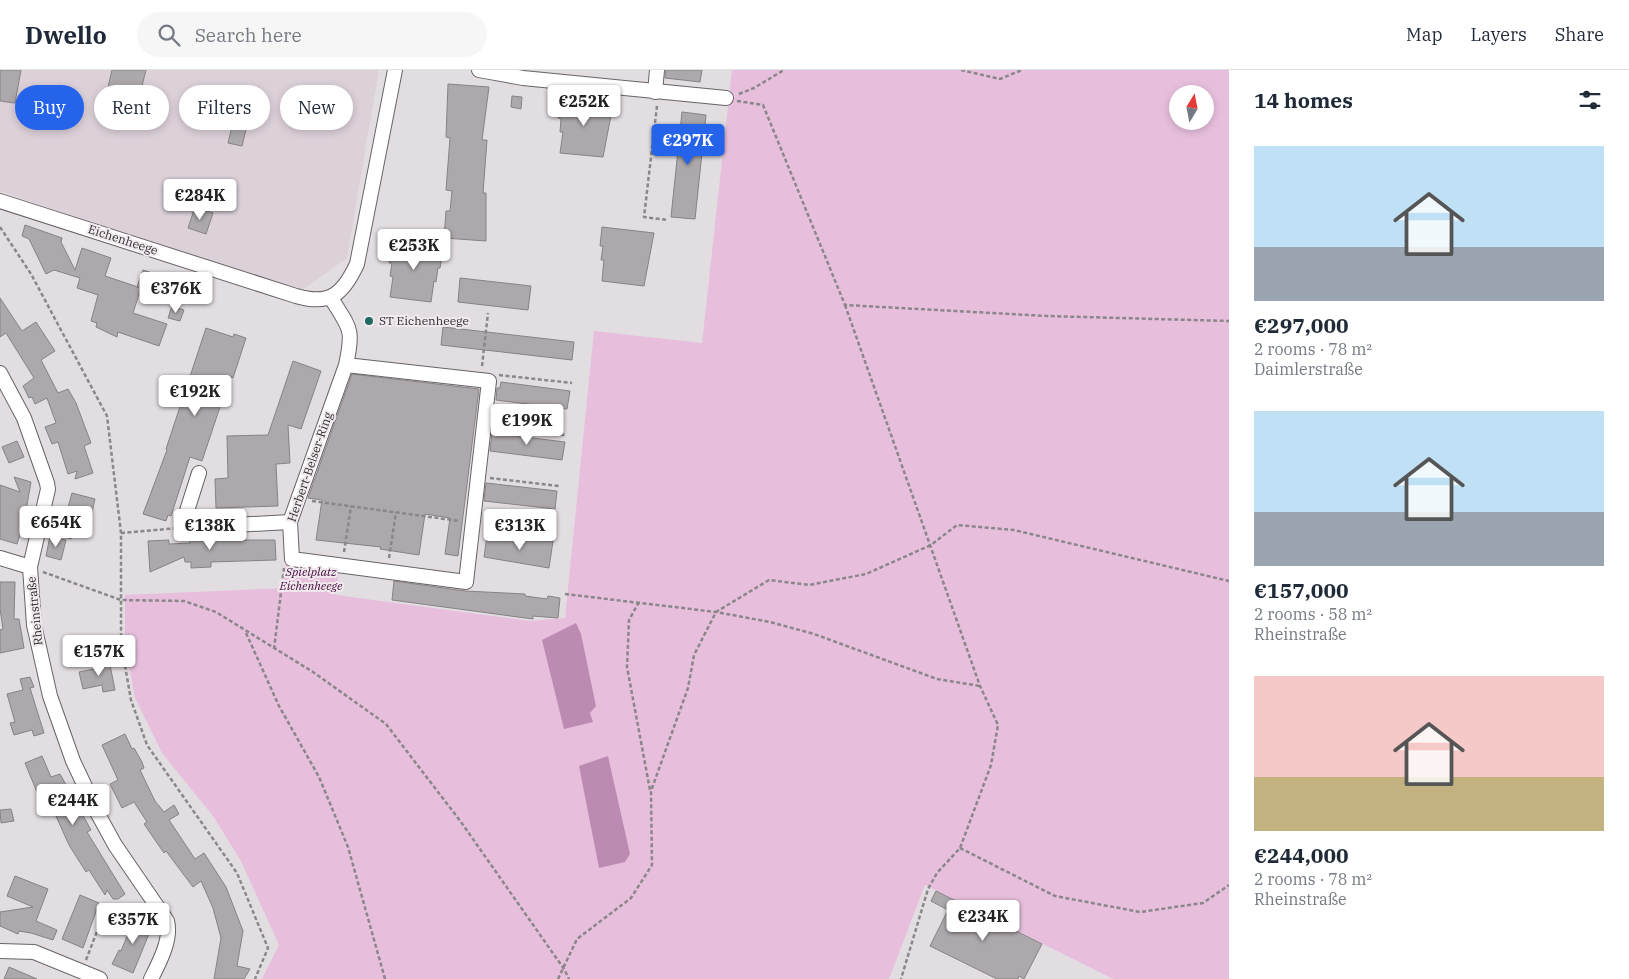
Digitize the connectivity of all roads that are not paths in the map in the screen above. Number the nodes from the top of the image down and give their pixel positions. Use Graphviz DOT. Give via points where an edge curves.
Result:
graph roads {
  1 [pos="395,70"];
  2 [pos="480,70"];
  3 [pos="657,70"];
  4 [pos="656,92"];
  5 [pos="726,98"];
  6 [pos="0,200"];
  7 [pos="331,298"];
  8 [pos="346,365"];
  9 [pos="0,373"];
  10 [pos="199,473"];
  11 [pos="290,522"];
  12 [pos="0,558"];
  13 [pos="30,567"];
  14 [pos="0,952"];
  15 [pos="100,979"];
  16 [pos="151,979"];
  1 -- 7 [label="street" via="357,264 345,287"];
  2 -- 4 [label="street" via="523,78"];
  3 -- 4 [label="street"];
  4 -- 5 [label="street"];
  6 -- 7 [label="street, Eichenheege" via="296,296 314,300"];
  7 -- 8 [label="street, Herbert-Belser-Ring" via="351,331"];
  8 -- 11 [label="street, Herbert-Belser-Ring"];
  8 -- 11 [label="street, Herbert-Belser-Ring" via="485,381 484,425 466,582 292,559"];
  9 -- 13 [label="street, Rheinstraße" via="24,418 48,489"];
  10 -- 11 [label="street" via="185,517 196,527"];
  12 -- 13 [label="street, Rheinstraße"];
  13 -- 16 [label="street, Rheinstraße" via="34,625 41,660 73,761 115,845 168,921 166,942"];
  14 -- 15 [label="street" via="34,952"];
}
